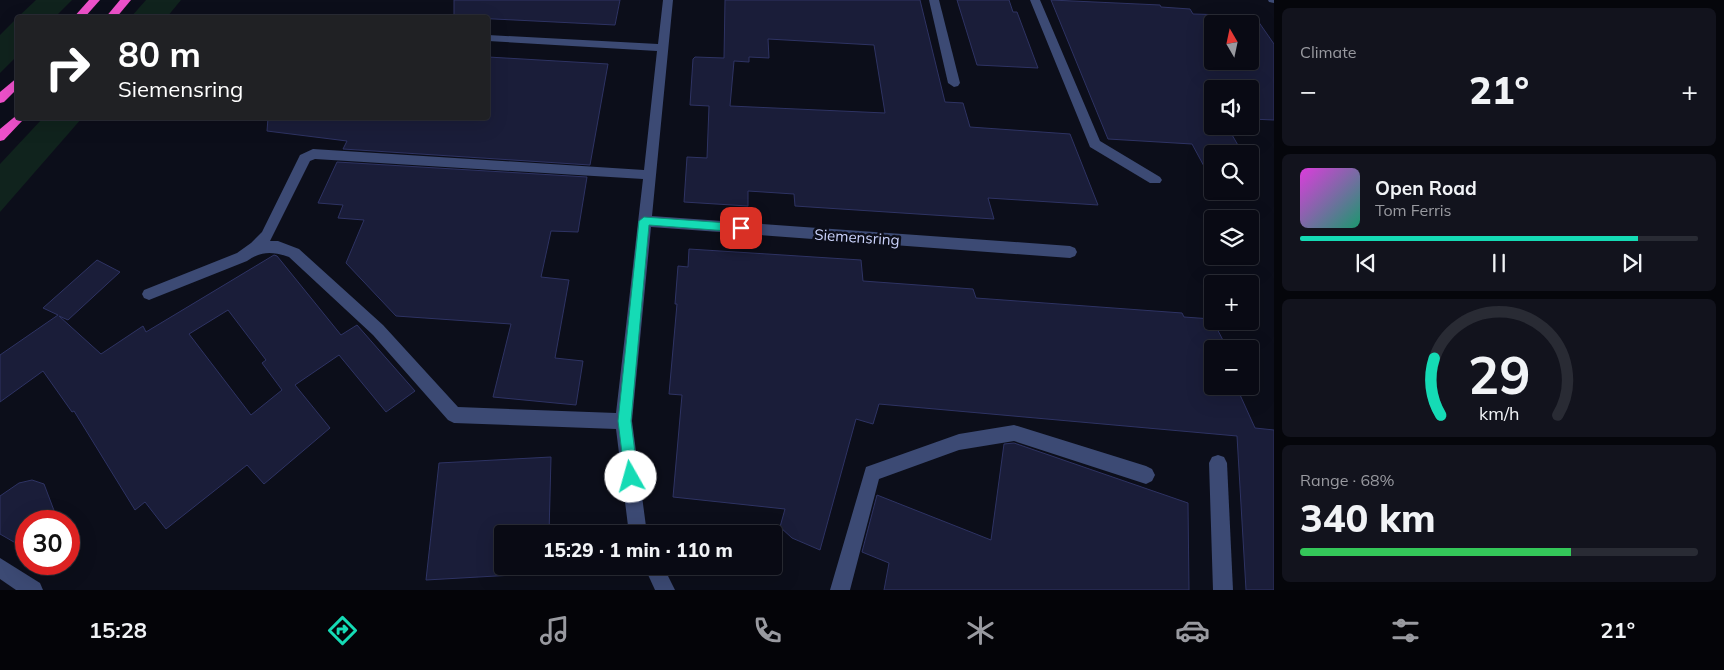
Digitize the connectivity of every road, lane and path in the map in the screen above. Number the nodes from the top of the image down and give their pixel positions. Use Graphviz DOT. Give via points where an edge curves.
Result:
graph roads {
  1 [pos="95,0"];
  2 [pos="126,0"];
  3 [pos="668,0"];
  4 [pos="934,0"];
  5 [pos="1035,0"];
  6 [pos="81,15"];
  7 [pos="113,15"];
  8 [pos="490,38"];
  9 [pos="664,48"];
  10 [pos="954,83"];
  11 [pos="15,84"];
  12 [pos="0,99"];
  13 [pos="16,120"];
  14 [pos="0,137"];
  15 [pos="649,175"];
  16 [pos="1155,180"];
  17 [pos="644,221"];
  18 [pos="256,247"];
  19 [pos="1070,252"];
  20 [pos="149,294"];
  21 [pos="624,421"];
  22 [pos="1218,463"];
  23 [pos="1146,475"];
  24 [pos="637,525"];
  25 [pos="0,568"];
  26 [pos="658,575"];
  27 [pos="34,590"];
  28 [pos="665,590"];
  29 [pos="840,590"];
  30 [pos="1223,590"];
  1 -- 6 [label="highway"];
  2 -- 7 [label="highway"];
  3 -- 9 [label="street"];
  4 -- 10 [label="street"];
  5 -- 16 [label="street" via="1095,144"];
  8 -- 9 [label="street"];
  9 -- 15 [label="street"];
  11 -- 12 [label="highway"];
  13 -- 14 [label="highway"];
  15 -- 17 [label="street"];
  15 -- 18 [label="street" via="313,154 305,158 267,236"];
  17 -- 19 [label="street, Siemensring"];
  17 -- 21 [label="street"];
  18 -- 20 [label="street" via="242,257"];
  18 -- 21 [label="street" via="278,247 294,254 378,330 454,415"];
  21 -- 24 [label="street"];
  22 -- 30 [label="street"];
  23 -- 29 [label="street" via="1014,433 967,440 872,473"];
  25 -- 27 [label="street"];
  26 -- 28 [label="street"];
}
